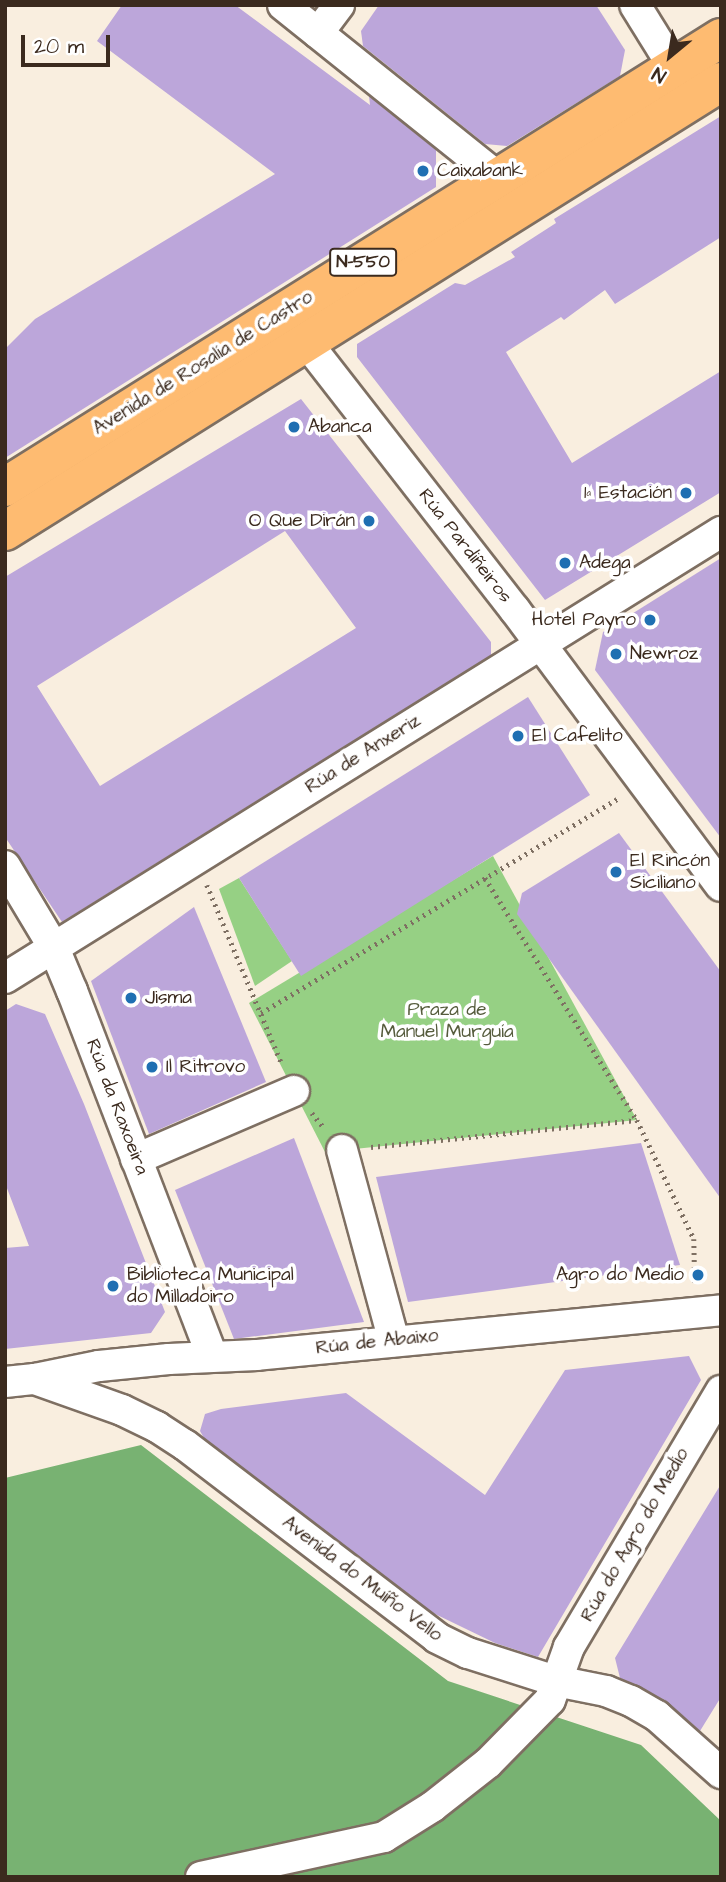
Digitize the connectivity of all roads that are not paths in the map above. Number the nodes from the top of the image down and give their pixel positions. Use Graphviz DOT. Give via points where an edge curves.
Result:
graph roads {
  1 [pos="283,5"];
  2 [pos="339,5"];
  3 [pos="635,5"];
  4 [pos="318,33"];
  5 [pos="721,38"];
  6 [pos="674,68"];
  7 [pos="721,82"];
  8 [pos="498,177"];
  9 [pos="307,344"];
  10 [pos="5,487"];
  11 [pos="5,530"];
  12 [pos="721,532"];
  13 [pos="540,644"];
  14 [pos="5,866"];
  15 [pos="721,886"];
  16 [pos="54,948"];
  17 [pos="5,978"];
  18 [pos="294,1091"];
  19 [pos="342,1150"];
  20 [pos="136,1159"];
  21 [pos="708,1310"];
  22 [pos="394,1340"];
  23 [pos="212,1356"];
  24 [pos="35,1379"];
  25 [pos="5,1382"];
  26 [pos="721,1391"];
  27 [pos="556,1681"];
  28 [pos="721,1773"];
  29 [pos="201,1877"];
  1 -- 4 [label="street"];
  2 -- 4 [label="street"];
  3 -- 6 [label="street"];
  4 -- 8 [label="street"];
  5 -- 6 [label="highway, Avenida de Rosalía de Castro / N-550"];
  6 -- 8 [label="highway, Avenida de Rosalía de Castro / N-550"];
  7 -- 9 [label="highway, Avenida de Rosalía de Castro / N-550"];
  8 -- 10 [label="highway, Avenida de Rosalía de Castro / N-550"];
  9 -- 11 [label="highway, Avenida de Rosalía de Castro / N-550"];
  9 -- 13 [label="street, Rúa Pardiñeiros"];
  12 -- 13 [label="street, Rúa de Anxeriz"];
  13 -- 15 [label="street, Rúa Pardiñeiros"];
  13 -- 16 [label="street, Rúa de Anxeriz"];
  14 -- 16 [label="street, Rúa da Raxoeira"];
  16 -- 17 [label="street, Rúa de Anxeriz"];
  16 -- 20 [label="street, Rúa da Raxoeira"];
  18 -- 20 [label="street"];
  19 -- 22 [label="street"];
  20 -- 23 [label="street, Rúa da Raxoeira"];
  21 -- 22 [label="street, Rúa de Abaixo"];
  22 -- 23 [label="street, Rúa de Abaixo"];
  23 -- 24 [label="street, Rúa de Abaixo" via="99,1366"];
  24 -- 25 [label="street, Avenida do Muíño Vello"];
  24 -- 27 [label="street, Avenida do Muíño Vello" via="122,1410 185,1445 437,1637 468,1653"];
  26 -- 27 [label="street, Rúa do Agro do Medio" via="569,1647"];
  27 -- 28 [label="street, Avenida do Muíño Vello" via="631,1701 667,1724"];
  27 -- 29 [label="street, Rúa do Agro do Medio" via="550,1700 488,1763 384,1838"];
}
